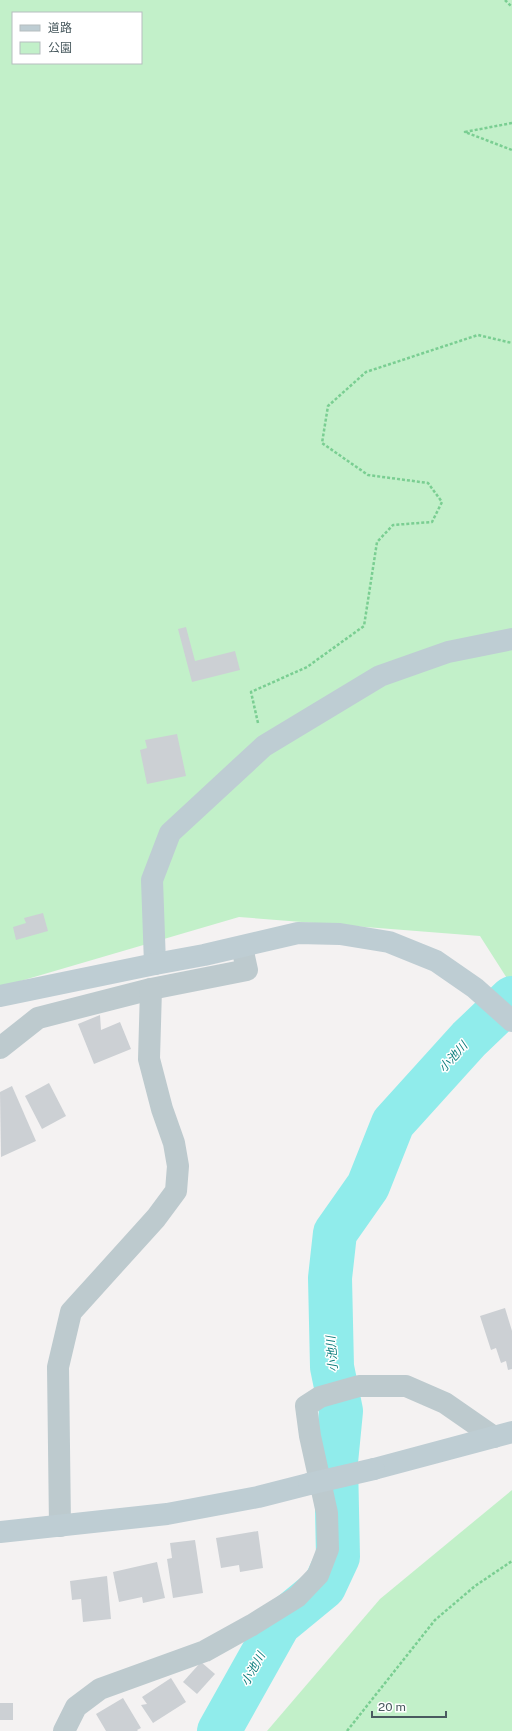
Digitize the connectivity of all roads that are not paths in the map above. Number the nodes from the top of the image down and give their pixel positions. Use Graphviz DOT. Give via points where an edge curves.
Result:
graph roads {
  1 [pos="512,638"];
  2 [pos="242,947"];
  3 [pos="155,964"];
  4 [pos="152,989"];
  5 [pos="0,996"];
  6 [pos="512,1021"];
  7 [pos="0,1048"];
  8 [pos="503,1435"];
  9 [pos="60,1526"];
  10 [pos="0,1532"];
  11 [pos="64,1731"];
  1 -- 3 [label="street" via="448,652 380,676 264,746 170,833 152,880"];
  2 -- 3 [label="street"];
  2 -- 4 [label="street" via="246,970"];
  2 -- 6 [label="street" via="298,933 340,934 389,942 436,961 475,988"];
  3 -- 5 [label="street"];
  4 -- 7 [label="street" via="38,1018"];
  4 -- 9 [label="street" via="149,1059 174,1143 178,1166 176,1191 156,1218 70,1312 58,1367"];
  8 -- 9 [label="street, bridge" via="258,1497 167,1514"];
  8 -- 11 [label="street" via="445,1403 406,1386 359,1386 320,1397 306,1406 327,1513 328,1549 318,1575 297,1597 204,1651 100,1689 76,1707"];
  9 -- 10 [label="street"];
}
